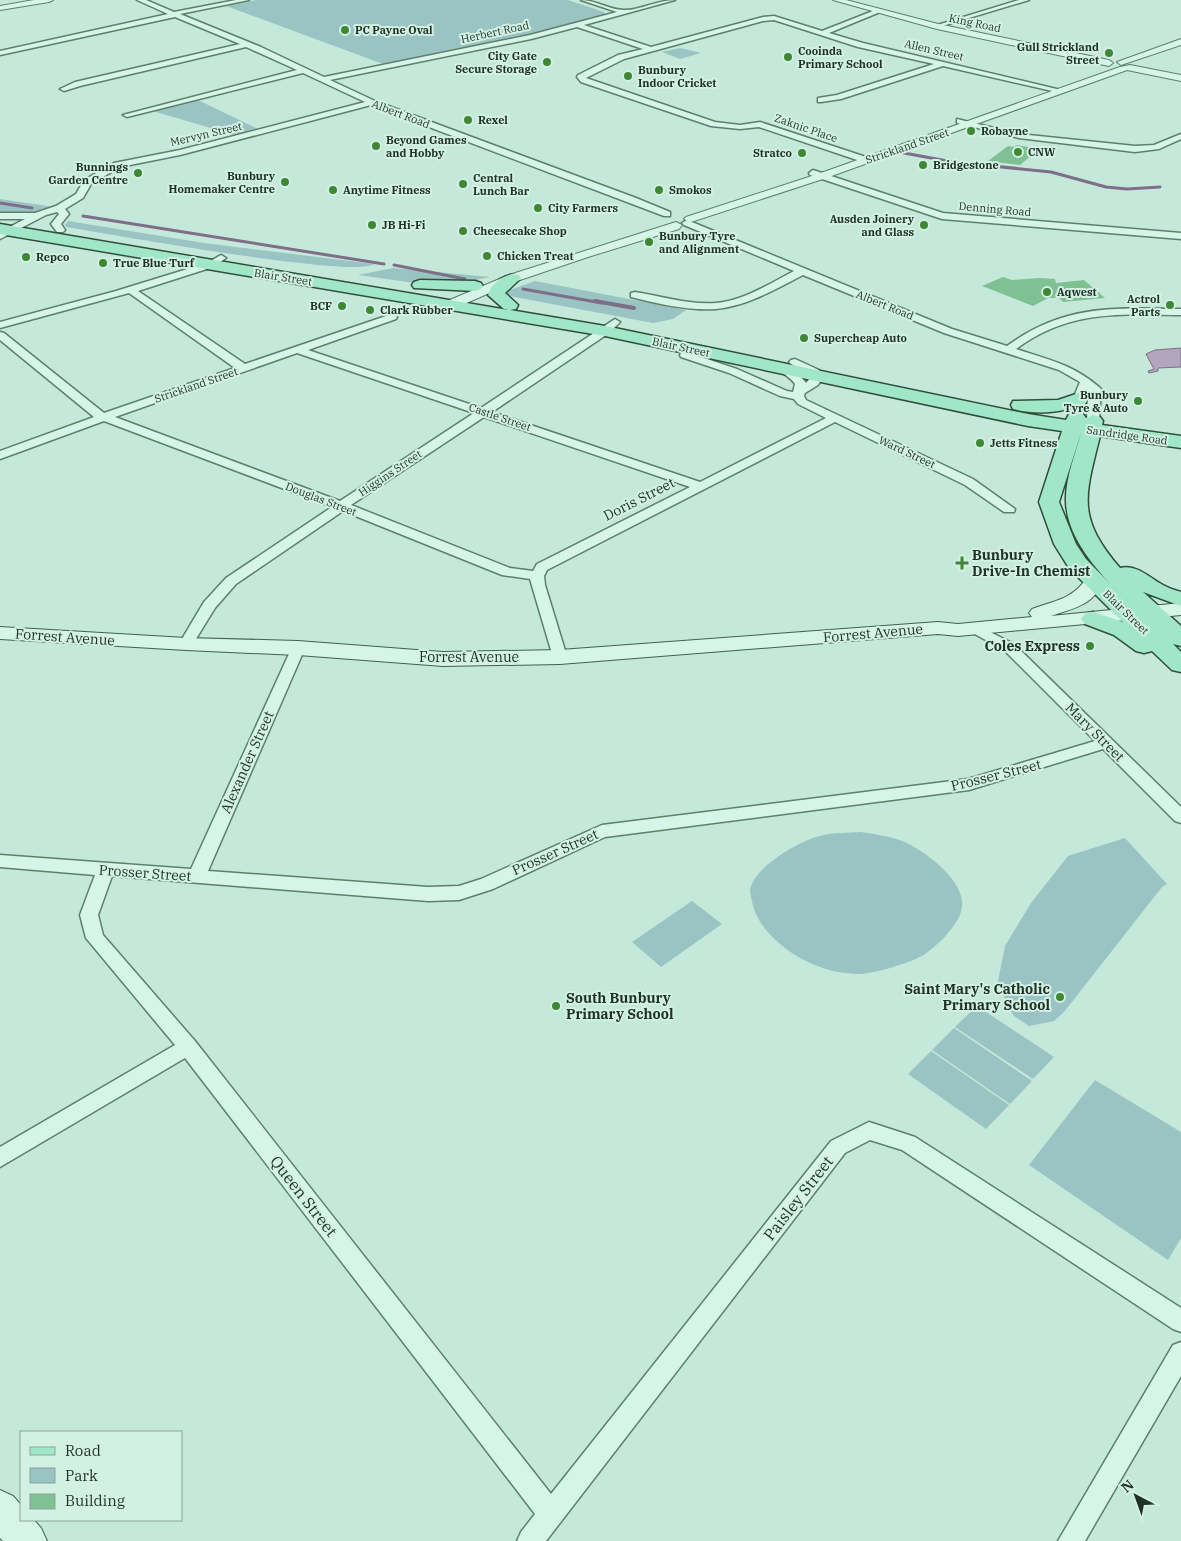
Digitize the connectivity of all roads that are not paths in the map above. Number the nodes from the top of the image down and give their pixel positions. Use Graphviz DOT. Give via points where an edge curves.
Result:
graph roads {
  1 [pos="39,0"];
  2 [pos="49,0"];
  3 [pos="140,0"];
  4 [pos="246,0"];
  5 [pos="584,0"];
  6 [pos="672,0"];
  7 [pos="837,0"];
  8 [pos="1026,0"];
  9 [pos="0,7"];
  10 [pos="878,11"];
  11 [pos="622,12"];
  12 [pos="173,15"];
  13 [pos="774,18"];
  14 [pos="577,25"];
  15 [pos="937,26"];
  16 [pos="823,33"];
  17 [pos="1181,42"];
  18 [pos="245,45"];
  19 [pos="650,49"];
  20 [pos="0,53"];
  21 [pos="942,64"];
  22 [pos="1109,65"];
  23 [pos="1125,66"];
  24 [pos="303,71"];
  25 [pos="1181,78"];
  26 [pos="321,80"];
  27 [pos="64,89"];
  28 [pos="1057,90"];
  29 [pos="821,100"];
  30 [pos="372,103"];
  31 [pos="127,115"];
  32 [pos="966,123"];
  33 [pos="1181,136"];
  34 [pos="862,159"];
  35 [pos="817,175"];
  36 [pos="59,208"];
  37 [pos="0,216"];
  38 [pos="664,217"];
  39 [pos="685,221"];
  40 [pos="14,229"];
  41 [pos="60,230"];
  42 [pos="1181,236"];
  43 [pos="216,262"];
  44 [pos="177,268"];
  45 [pos="802,271"];
  46 [pos="513,278"];
  47 [pos="131,290"];
  48 [pos="635,295"];
  49 [pos="463,297"];
  50 [pos="510,305"];
  51 [pos="1181,312"];
  52 [pos="392,317"];
  53 [pos="0,326"];
  54 [pos="610,327"];
  55 [pos="0,335"];
  56 [pos="298,350"];
  57 [pos="1007,351"];
  58 [pos="685,355"];
  59 [pos="790,366"];
  60 [pos="244,369"];
  61 [pos="818,376"];
  62 [pos="1082,390"];
  63 [pos="800,397"];
  64 [pos="1002,404"];
  65 [pos="484,411"];
  66 [pos="106,416"];
  67 [pos="835,418"];
  68 [pos="1028,420"];
  69 [pos="1083,424"];
  70 [pos="1181,432"];
  71 [pos="1181,442"];
  72 [pos="1181,447"];
  73 [pos="0,455"];
  74 [pos="1086,455"];
  75 [pos="701,486"];
  76 [pos="1049,502"];
  77 [pos="341,506"];
  78 [pos="1009,509"];
  79 [pos="1095,550"];
  80 [pos="537,576"];
  81 [pos="1094,582"];
  82 [pos="1181,599"];
  83 [pos="1136,609"];
  84 [pos="1181,609"];
  85 [pos="1030,619"];
  86 [pos="1093,619"];
  87 [pos="938,628"];
  88 [pos="976,629"];
  89 [pos="0,633"];
  90 [pos="1181,639"];
  91 [pos="186,644"];
  92 [pos="1008,647"];
  93 [pos="298,648"];
  94 [pos="560,657"];
  95 [pos="1180,665"];
  96 [pos="1107,744"];
  97 [pos="1181,817"];
  98 [pos="0,862"];
  99 [pos="105,870"];
  100 [pos="196,876"];
  101 [pos="188,1047"];
  102 [pos="0,1158"];
  103 [pos="1181,1321"];
  104 [pos="1181,1353"];
  105 [pos="0,1509"];
  106 [pos="552,1514"];
  107 [pos="28,1541"];
  108 [pos="530,1541"];
  109 [pos="1071,1541"];
  1 -- 9 [label="street"];
  2 -- 9 [label="street"];
  3 -- 12 [label="street, Albert Road"];
  4 -- 12 [label="street"];
  5 -- 11 [label="street"];
  6 -- 11 [label="street, Herbert Road"];
  7 -- 10 [label="street, King Road"];
  8 -- 15 [label="street"];
  10 -- 15 [label="street, King Road"];
  10 -- 16 [label="street"];
  11 -- 14 [label="street, Herbert Road"];
  12 -- 18 [label="street, Albert Road"];
  12 -- 20 [label="street"];
  13 -- 16 [label="street, Allen Street"];
  13 -- 19 [label="street"];
  14 -- 19 [label="street"];
  14 -- 26 [label="street, Herbert Road"];
  15 -- 22 [label="street, King Road"];
  16 -- 21 [label="street, Allen Street"];
  17 -- 23 [label="street, Strickland Street"];
  18 -- 24 [label="street, Albert Road"];
  18 -- 27 [label="street"];
  19 -- 34 [label="street, Zaknic Place" via="621,57 581,77 714,124 740,127 760,124"];
  21 -- 28 [label="street, Allen Street"];
  21 -- 29 [label="street"];
  22 -- 23 [label="street"];
  22 -- 28 [label="street, Strickland Street"];
  23 -- 25 [label="street"];
  23 -- 28 [label="street, Strickland Street"];
  24 -- 26 [label="street, Albert Road"];
  24 -- 31 [label="street"];
  26 -- 30 [label="street, Albert Road"];
  28 -- 32 [label="street, Strickland Street"];
  30 -- 36 [label="street, Mervyn Street" via="117,166 87,182 80,196"];
  30 -- 38 [label="street, Albert Road" via="633,200"];
  32 -- 33 [label="street" via="1019,136 1135,149 1156,147"];
  32 -- 34 [label="street, Strickland Street"];
  34 -- 35 [label="street, Strickland Street"];
  35 -- 39 [label="street, Strickland Street"];
  35 -- 42 [label="street, Denning Road" via="942,216"];
  36 -- 40 [label="street, Mervyn Street" via="53,215"];
  36 -- 41 [label="street" via="64,214 56,224"];
  37 -- 40 [label="street"];
  38 -- 39 [label="street"];
  38 -- 49 [label="street" via="660,223 575,250"];
  39 -- 45 [label="street, Albert Road"];
  39 -- 46 [label="street, Strickland Street" via="675,228"];
  40 -- 41 [label="main road, Blair Street"];
  40 -- 44 [label="main road, Blair Street"];
  41 -- 43 [label="main road, Blair Street"];
  43 -- 44 [label="main road, Blair Street"];
  43 -- 49 [label="main road, Blair Street"];
  43 -- 49 [label="main road, Blair Street"];
  44 -- 47 [label="street"];
  45 -- 48 [label="street" via="768,288 720,305"];
  45 -- 57 [label="street, Albert Road" via="948,331"];
  46 -- 49 [label="street, Strickland Street"];
  46 -- 50 [label="main road" via="496,295"];
  47 -- 53 [label="street"];
  47 -- 60 [label="street"];
  49 -- 50 [label="main road, Blair Street"];
  49 -- 54 [label="main road, Blair Street"];
  50 -- 54 [label="main road, Blair Street"];
  51 -- 57 [label="street" via="1100,312 1072,316 1035,332"];
  52 -- 56 [label="street, Strickland Street"];
  54 -- 59 [label="main road, Blair Street"];
  54 -- 65 [label="street, Higgins Street"];
  55 -- 66 [label="street, Douglas Street" via="99,415"];
  56 -- 60 [label="street, Strickland Street"];
  56 -- 65 [label="street, Castle Street"];
  57 -- 62 [label="street, Albert Road" via="1063,368"];
  58 -- 63 [label="street, Ward Street" via="784,394"];
  59 -- 61 [label="main road, Blair Street"];
  59 -- 63 [label="street" via="801,384"];
  59 -- 64 [label="main road, Blair Street"];
  60 -- 66 [label="street, Strickland Street"];
  61 -- 63 [label="street"];
  61 -- 68 [label="main road, Blair Street"];
  62 -- 64 [label="main road" via="1068,404"];
  62 -- 69 [label="street"];
  62 -- 69 [label="street" via="1095,389"];
  63 -- 67 [label="street, Ward Street"];
  64 -- 69 [label="main road, Blair Street"];
  65 -- 75 [label="street, Castle Street"];
  65 -- 77 [label="street, Higgins Street"];
  66 -- 73 [label="street, Strickland Street"];
  66 -- 77 [label="street, Douglas Street"];
  67 -- 75 [label="street, Doris Street"];
  67 -- 78 [label="street, Ward Street" via="969,482"];
  68 -- 69 [label="main road, Blair Street"];
  68 -- 76 [label="main road" via="1042,427 1054,446"];
  69 -- 70 [label="main road, Sandridge Road"];
  69 -- 71 [label="main road, Sandridge Road"];
  69 -- 74 [label="main road, Blair Street"];
  69 -- 76 [label="main road"];
  72 -- 74 [label="main road" via="1141,443 1099,448"];
  74 -- 79 [label="main road, Blair Street" via="1079,476 1076,503 1081,524"];
  75 -- 80 [label="street, Doris Street" via="542,567"];
  76 -- 81 [label="main road, Blair Street" via="1065,544"];
  77 -- 80 [label="street, Douglas Street" via="507,572"];
  77 -- 91 [label="street, Higgins Street" via="223,587"];
  79 -- 82 [label="main road" via="1112,558 1141,583"];
  79 -- 83 [label="main road, Blair Street"];
  80 -- 94 [label="street"];
  81 -- 83 [label="main road, Blair Street"];
  81 -- 85 [label="main road" via="1089,592 1076,602 1054,606"];
  82 -- 83 [label="main road, Forrest Avenue"];
  83 -- 84 [label="main road, Forrest Avenue"];
  83 -- 85 [label="main road, Forrest Avenue"];
  83 -- 86 [label="main road, Forrest Avenue"];
  83 -- 90 [label="main road, Blair Street"];
  83 -- 95 [label="main road, Blair Street"];
  85 -- 86 [label="main road, Forrest Avenue"];
  85 -- 87 [label="main road, Forrest Avenue" via="951,621"];
  85 -- 88 [label="main road, Forrest Avenue"];
  85 -- 92 [label="street" via="1014,631"];
  86 -- 95 [label="main road" via="1122,630 1154,654"];
  87 -- 88 [label="main road, Forrest Avenue"];
  87 -- 94 [label="main road, Forrest Avenue"];
  88 -- 92 [label="street, Mary Street"];
  89 -- 91 [label="main road, Forrest Avenue"];
  91 -- 93 [label="main road, Forrest Avenue"];
  92 -- 96 [label="street, Mary Street"];
  93 -- 94 [label="main road, Forrest Avenue" via="443,659"];
  93 -- 100 [label="street, Alexander Street"];
  96 -- 97 [label="street, Mary Street"];
  96 -- 100 [label="street, Prosser Street" via="969,784 602,831 487,884 459,893 428,894"];
  98 -- 99 [label="street, Prosser Street"];
  99 -- 100 [label="street, Prosser Street"];
  99 -- 101 [label="street, Queen Street" via="89,915 95,938"];
  101 -- 102 [label="street"];
  101 -- 106 [label="street, Queen Street"];
  103 -- 106 [label="street, Paisley Street" via="908,1143 870,1132 838,1147"];
  104 -- 109 [label="street"];
  105 -- 107 [label="main road"];
  106 -- 108 [label="street, Paisley Street"];
}
